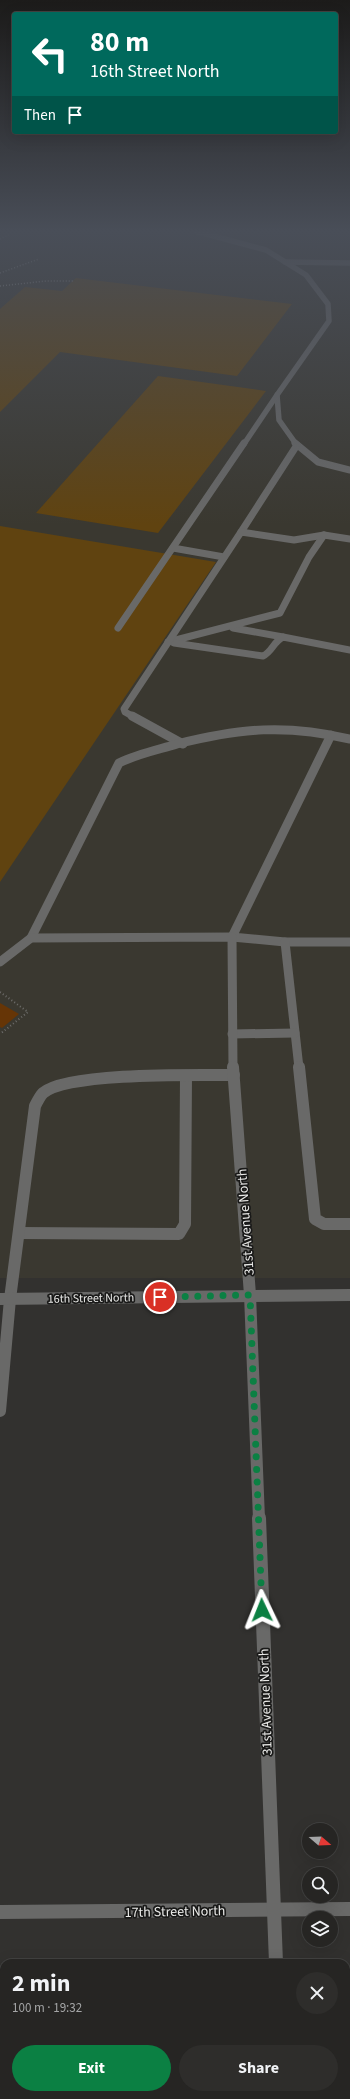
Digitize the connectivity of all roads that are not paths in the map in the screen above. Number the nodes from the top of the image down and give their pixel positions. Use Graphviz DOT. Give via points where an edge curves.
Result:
graph roads {
  1 [pos="323,329"];
  2 [pos="277,395"];
  3 [pos="298,445"];
  4 [pos="350,470"];
  5 [pos="241,532"];
  6 [pos="324,536"];
  7 [pos="350,539"];
  8 [pos="173,548"];
  9 [pos="224,557"];
  10 [pos="231,627"];
  11 [pos="118,628"];
  12 [pos="283,637"];
  13 [pos="168,642"];
  14 [pos="350,650"];
  15 [pos="331,735"];
  16 [pos="350,739"];
  17 [pos="183,744"];
  18 [pos="232,937"];
  19 [pos="31,938"];
  20 [pos="285,942"];
  21 [pos="350,942"];
  22 [pos="0,962"];
  23 [pos="295,1033"];
  24 [pos="232,1034"];
  25 [pos="186,1076"];
  26 [pos="234,1076"];
  27 [pos="350,1224"];
  28 [pos="19,1233"];
  29 [pos="250,1295"];
  30 [pos="350,1295"];
  31 [pos="5,1299"];
  32 [pos="0,1411"];
  33 [pos="350,1909"];
  34 [pos="273,1910"];
  35 [pos="0,1912"];
  36 [pos="276,1959"];
  1 -- 2 [label="street"];
  2 -- 3 [label="street" via="279,420"];
  2 -- 8 [label="street"];
  3 -- 4 [label="street" via="318,462"];
  3 -- 5 [label="street"];
  5 -- 6 [label="street" via="294,540"];
  5 -- 9 [label="street"];
  6 -- 7 [label="street"];
  6 -- 10 [label="street" via="280,613"];
  8 -- 9 [label="street"];
  8 -- 11 [label="street"];
  9 -- 13 [label="street"];
  10 -- 12 [label="street"];
  10 -- 13 [label="street"];
  12 -- 13 [label="street" via="278,639 264,656"];
  12 -- 14 [label="street"];
  13 -- 17 [label="street" via="124,710"];
  15 -- 16 [label="street"];
  15 -- 17 [label="street" via="292,729 242,730"];
  15 -- 18 [label="street"];
  17 -- 19 [label="street" via="133,756 119,763"];
  18 -- 19 [label="street"];
  18 -- 20 [label="street"];
  18 -- 24 [label="street, 31st Avenue North"];
  19 -- 22 [label="street"];
  20 -- 21 [label="street"];
  20 -- 23 [label="street"];
  23 -- 24 [label="street"];
  23 -- 27 [label="street" via="315,1219 324,1224"];
  24 -- 26 [label="street, 31st Avenue North"];
  25 -- 26 [label="street"];
  25 -- 28 [label="street" via="141,1076 67,1083 43,1093 35,1106"];
  25 -- 28 [label="street" via="185,1224 179,1234"];
  26 -- 29 [label="street, 31st Avenue North"];
  28 -- 31 [label="street"];
  29 -- 30 [label="street, 16th Street North"];
  29 -- 31 [label="street, 16th Street North"];
  29 -- 34 [label="street, 31st Avenue North"];
  31 -- 32 [label="street"];
  33 -- 34 [label="street, 17th Street North"];
  34 -- 35 [label="street, 17th Street North"];
  34 -- 36 [label="street, 31st Avenue North"];
}
